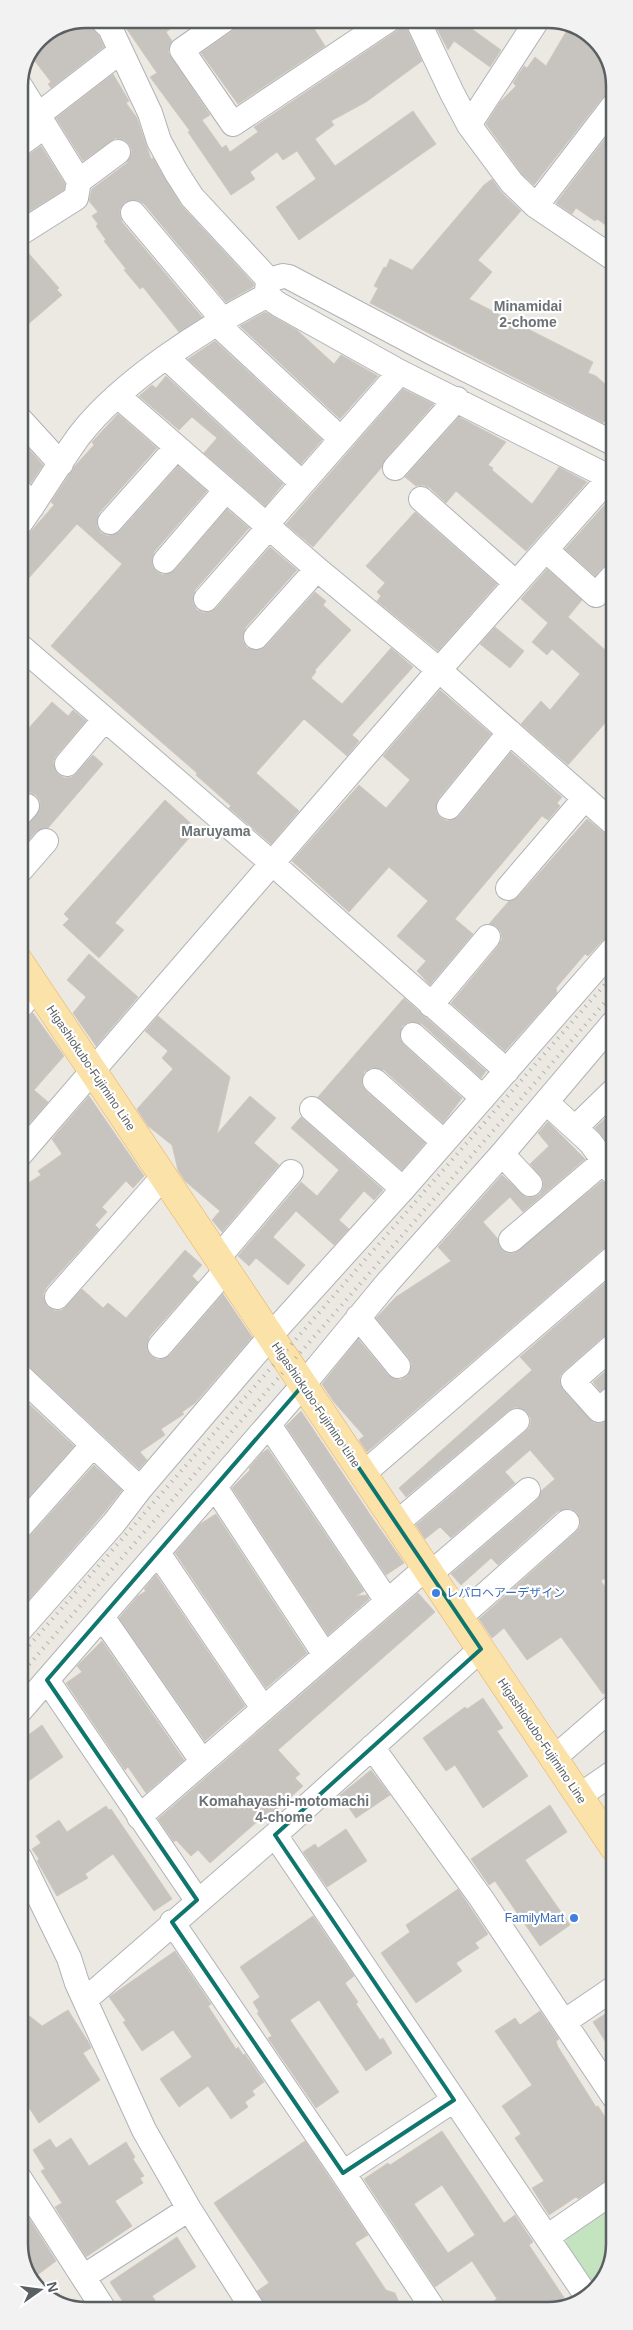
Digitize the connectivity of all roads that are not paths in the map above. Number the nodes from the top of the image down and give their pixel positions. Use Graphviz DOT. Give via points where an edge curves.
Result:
graph roads {
  1 [pos="110,28"];
  2 [pos="213,28"];
  3 [pos="377,28"];
  4 [pos="422,28"];
  5 [pos="532,28"];
  6 [pos="121,52"];
  7 [pos="28,98"];
  8 [pos="606,115"];
  9 [pos="42,120"];
  10 [pos="469,125"];
  11 [pos="28,135"];
  12 [pos="118,152"];
  13 [pos="79,181"];
  14 [pos="536,206"];
  15 [pos="133,213"];
  16 [pos="28,228"];
  17 [pos="606,253"];
  18 [pos="268,287"];
  19 [pos="220,322"];
  20 [pos="166,358"];
  21 [pos="400,372"];
  22 [pos="118,396"];
  23 [pos="457,399"];
  24 [pos="28,428"];
  25 [pos="341,439"];
  26 [pos="606,440"];
  27 [pos="176,448"];
  28 [pos="61,464"];
  29 [pos="395,468"];
  30 [pos="606,474"];
  31 [pos="302,483"];
  32 [pos="606,484"];
  33 [pos="226,490"];
  34 [pos="421,498"];
  35 [pos="28,501"];
  36 [pos="110,522"];
  37 [pos="268,525"];
  38 [pos="546,550"];
  39 [pos="165,561"];
  40 [pos="317,569"];
  41 [pos="516,584"];
  42 [pos="606,584"];
  43 [pos="206,599"];
  44 [pos="256,637"];
  45 [pos="28,652"];
  46 [pos="439,670"];
  47 [pos="104,720"];
  48 [pos="510,732"];
  49 [pos="66,764"];
  50 [pos="585,798"];
  51 [pos="449,806"];
  52 [pos="606,817"];
  53 [pos="46,841"];
  54 [pos="28,862"];
  55 [pos="273,864"];
  56 [pos="508,888"];
  57 [pos="488,937"];
  58 [pos="606,958"];
  59 [pos="28,974"];
  60 [pos="38,988"];
  61 [pos="28,999"];
  62 [pos="431,1005"];
  63 [pos="606,1032"];
  64 [pos="413,1035"];
  65 [pos="94,1070"];
  66 [pos="507,1071"];
  67 [pos="375,1082"];
  68 [pos="483,1098"];
  69 [pos="606,1098"];
  70 [pos="546,1102"];
  71 [pos="312,1109"];
  72 [pos="575,1128"];
  73 [pos="444,1142"];
  74 [pos="28,1146"];
  75 [pos="502,1154"];
  76 [pos="606,1163"];
  77 [pos="606,1169"];
  78 [pos="291,1172"];
  79 [pos="164,1177"];
  80 [pos="530,1184"];
  81 [pos="403,1189"];
  82 [pos="511,1240"];
  83 [pos="222,1264"];
  84 [pos="606,1264"];
  85 [pos="57,1298"];
  86 [pos="358,1317"];
  87 [pos="270,1336"];
  88 [pos="160,1346"];
  89 [pos="606,1352"];
  90 [pos="398,1366"];
  91 [pos="303,1385"];
  92 [pos="28,1392"];
  93 [pos="606,1404"];
  94 [pos="516,1421"];
  95 [pos="269,1425"];
  96 [pos="92,1446"];
  97 [pos="363,1474"];
  98 [pos="215,1487"];
  99 [pos="140,1489"];
  100 [pos="528,1490"];
  101 [pos="28,1518"];
  102 [pos="567,1522"];
  103 [pos="397,1524"];
  104 [pos="158,1553"];
  105 [pos="428,1571"];
  106 [pos="387,1602"];
  107 [pos="460,1617"];
  108 [pos="103,1618"];
  109 [pos="28,1621"];
  110 [pos="481,1649"];
  111 [pos="325,1655"];
  112 [pos="47,1680"];
  113 [pos="28,1702"];
  114 [pos="263,1708"];
  115 [pos="606,1713"];
  116 [pos="372,1747"];
  117 [pos="554,1758"];
  118 [pos="202,1761"];
  119 [pos="606,1777"];
  120 [pos="579,1796"];
  121 [pos="138,1817"];
  122 [pos="275,1834"];
  123 [pos="606,1836"];
  124 [pos="28,1874"];
  125 [pos="197,1900"];
  126 [pos="172,1922"];
  127 [pos="606,1993"];
  128 [pos="84,2000"];
  129 [pos="564,2022"];
  130 [pos="606,2085"];
  131 [pos="454,2100"];
  132 [pos="343,2173"];
  133 [pos="28,2191"];
  134 [pos="606,2197"];
  135 [pos="189,2208"];
  136 [pos="547,2237"];
  137 [pos="83,2277"];
  138 [pos="583,2291"];
  139 [pos="99,2302"];
  140 [pos="248,2302"];
  141 [pos="429,2302"];
  1 -- 6 [label="street"];
  2 -- 3 [label="street" via="182,50 233,124"];
  4 -- 10 [label="street"];
  5 -- 10 [label="street"];
  6 -- 9 [label="street"];
  6 -- 18 [label="street" via="150,113 159,141 192,197"];
  7 -- 9 [label="street"];
  8 -- 14 [label="street"];
  9 -- 11 [label="street"];
  9 -- 13 [label="street"];
  10 -- 14 [label="street" via="512,183"];
  12 -- 13 [label="street"];
  13 -- 16 [label="street" via="76,198"];
  14 -- 17 [label="street"];
  15 -- 19 [label="street"];
  18 -- 19 [label="street"];
  18 -- 21 [label="street" via="278,304"];
  18 -- 26 [label="street" via="283,276 290,278"];
  19 -- 20 [label="street"];
  19 -- 25 [label="street"];
  20 -- 22 [label="street"];
  20 -- 31 [label="street"];
  21 -- 23 [label="street"];
  21 -- 25 [label="street"];
  22 -- 27 [label="street"];
  22 -- 28 [label="street" via="79,436"];
  23 -- 29 [label="street"];
  23 -- 30 [label="street"];
  24 -- 28 [label="street"];
  25 -- 31 [label="street"];
  27 -- 33 [label="street"];
  27 -- 36 [label="street"];
  28 -- 35 [label="street"];
  31 -- 37 [label="street"];
  32 -- 38 [label="street"];
  33 -- 37 [label="street"];
  33 -- 39 [label="street"];
  34 -- 41 [label="street"];
  37 -- 40 [label="street"];
  37 -- 43 [label="street"];
  38 -- 41 [label="street"];
  38 -- 42 [label="street" via="596,596"];
  40 -- 44 [label="street"];
  40 -- 46 [label="street"];
  41 -- 46 [label="street"];
  45 -- 47 [label="street"];
  46 -- 48 [label="street"];
  46 -- 55 [label="street"];
  47 -- 49 [label="street"];
  47 -- 55 [label="street"];
  48 -- 50 [label="street"];
  48 -- 51 [label="street"];
  50 -- 52 [label="street"];
  50 -- 56 [label="street"];
  53 -- 54 [label="street"];
  55 -- 62 [label="street"];
  55 -- 65 [label="street"];
  57 -- 62 [label="street"];
  58 -- 66 [label="street"];
  59 -- 60 [label="main road, Higashiokubo-Fujimino Line"];
  60 -- 61 [label="street"];
  60 -- 65 [label="main road, Higashiokubo-Fujimino Line"];
  62 -- 66 [label="street"];
  63 -- 70 [label="street"];
  64 -- 68 [label="street"];
  65 -- 74 [label="street"];
  65 -- 79 [label="main road, Higashiokubo-Fujimino Line"];
  66 -- 68 [label="street"];
  67 -- 73 [label="street"];
  68 -- 73 [label="street"];
  69 -- 72 [label="street"];
  70 -- 72 [label="street"];
  70 -- 75 [label="street"];
  71 -- 81 [label="street"];
  72 -- 76 [label="street"];
  73 -- 81 [label="street"];
  75 -- 80 [label="street"];
  75 -- 86 [label="street"];
  77 -- 82 [label="street"];
  78 -- 83 [label="street"];
  79 -- 83 [label="main road, Higashiokubo-Fujimino Line"];
  79 -- 85 [label="street"];
  81 -- 87 [label="street"];
  83 -- 87 [label="main road, Higashiokubo-Fujimino Line"];
  83 -- 88 [label="street"];
  84 -- 97 [label="street"];
  86 -- 90 [label="street"];
  86 -- 91 [label="street"];
  87 -- 91 [label="main road, Higashiokubo-Fujimino Line"];
  87 -- 99 [label="street"];
  89 -- 93 [label="street" via="573,1381 599,1410"];
  91 -- 95 [label="street"];
  91 -- 97 [label="main road, Higashiokubo-Fujimino Line"];
  92 -- 96 [label="street"];
  94 -- 103 [label="street"];
  95 -- 98 [label="street"];
  95 -- 106 [label="street"];
  96 -- 99 [label="street"];
  96 -- 101 [label="street"];
  97 -- 103 [label="main road, Higashiokubo-Fujimino Line"];
  98 -- 104 [label="street"];
  98 -- 111 [label="street"];
  99 -- 109 [label="street"];
  100 -- 105 [label="street"];
  102 -- 107 [label="street"];
  103 -- 105 [label="main road, Higashiokubo-Fujimino Line"];
  104 -- 108 [label="street"];
  104 -- 114 [label="street"];
  105 -- 106 [label="street"];
  105 -- 107 [label="main road, Higashiokubo-Fujimino Line"];
  106 -- 111 [label="street"];
  107 -- 110 [label="main road, Higashiokubo-Fujimino Line"];
  108 -- 112 [label="street"];
  108 -- 118 [label="street"];
  110 -- 116 [label="street"];
  110 -- 117 [label="main road, Higashiokubo-Fujimino Line"];
  111 -- 114 [label="street"];
  112 -- 113 [label="street"];
  112 -- 121 [label="street"];
  114 -- 118 [label="street"];
  115 -- 117 [label="street"];
  116 -- 122 [label="street"];
  116 -- 129 [label="street" via="481,1898"];
  117 -- 120 [label="main road, Higashiokubo-Fujimino Line"];
  118 -- 121 [label="street"];
  119 -- 120 [label="street"];
  120 -- 123 [label="main road, Higashiokubo-Fujimino Line"];
  121 -- 125 [label="street"];
  122 -- 125 [label="street"];
  122 -- 131 [label="street"];
  124 -- 128 [label="street" via="69,1958"];
  125 -- 126 [label="street"];
  126 -- 128 [label="street"];
  126 -- 132 [label="street"];
  127 -- 129 [label="street"];
  128 -- 135 [label="street" via="144,2130"];
  129 -- 130 [label="street"];
  131 -- 132 [label="street"];
  131 -- 136 [label="street"];
  132 -- 141 [label="street"];
  133 -- 137 [label="street"];
  134 -- 136 [label="street"];
  135 -- 137 [label="street"];
  135 -- 140 [label="street"];
  136 -- 138 [label="street"];
  137 -- 139 [label="street"];
}
